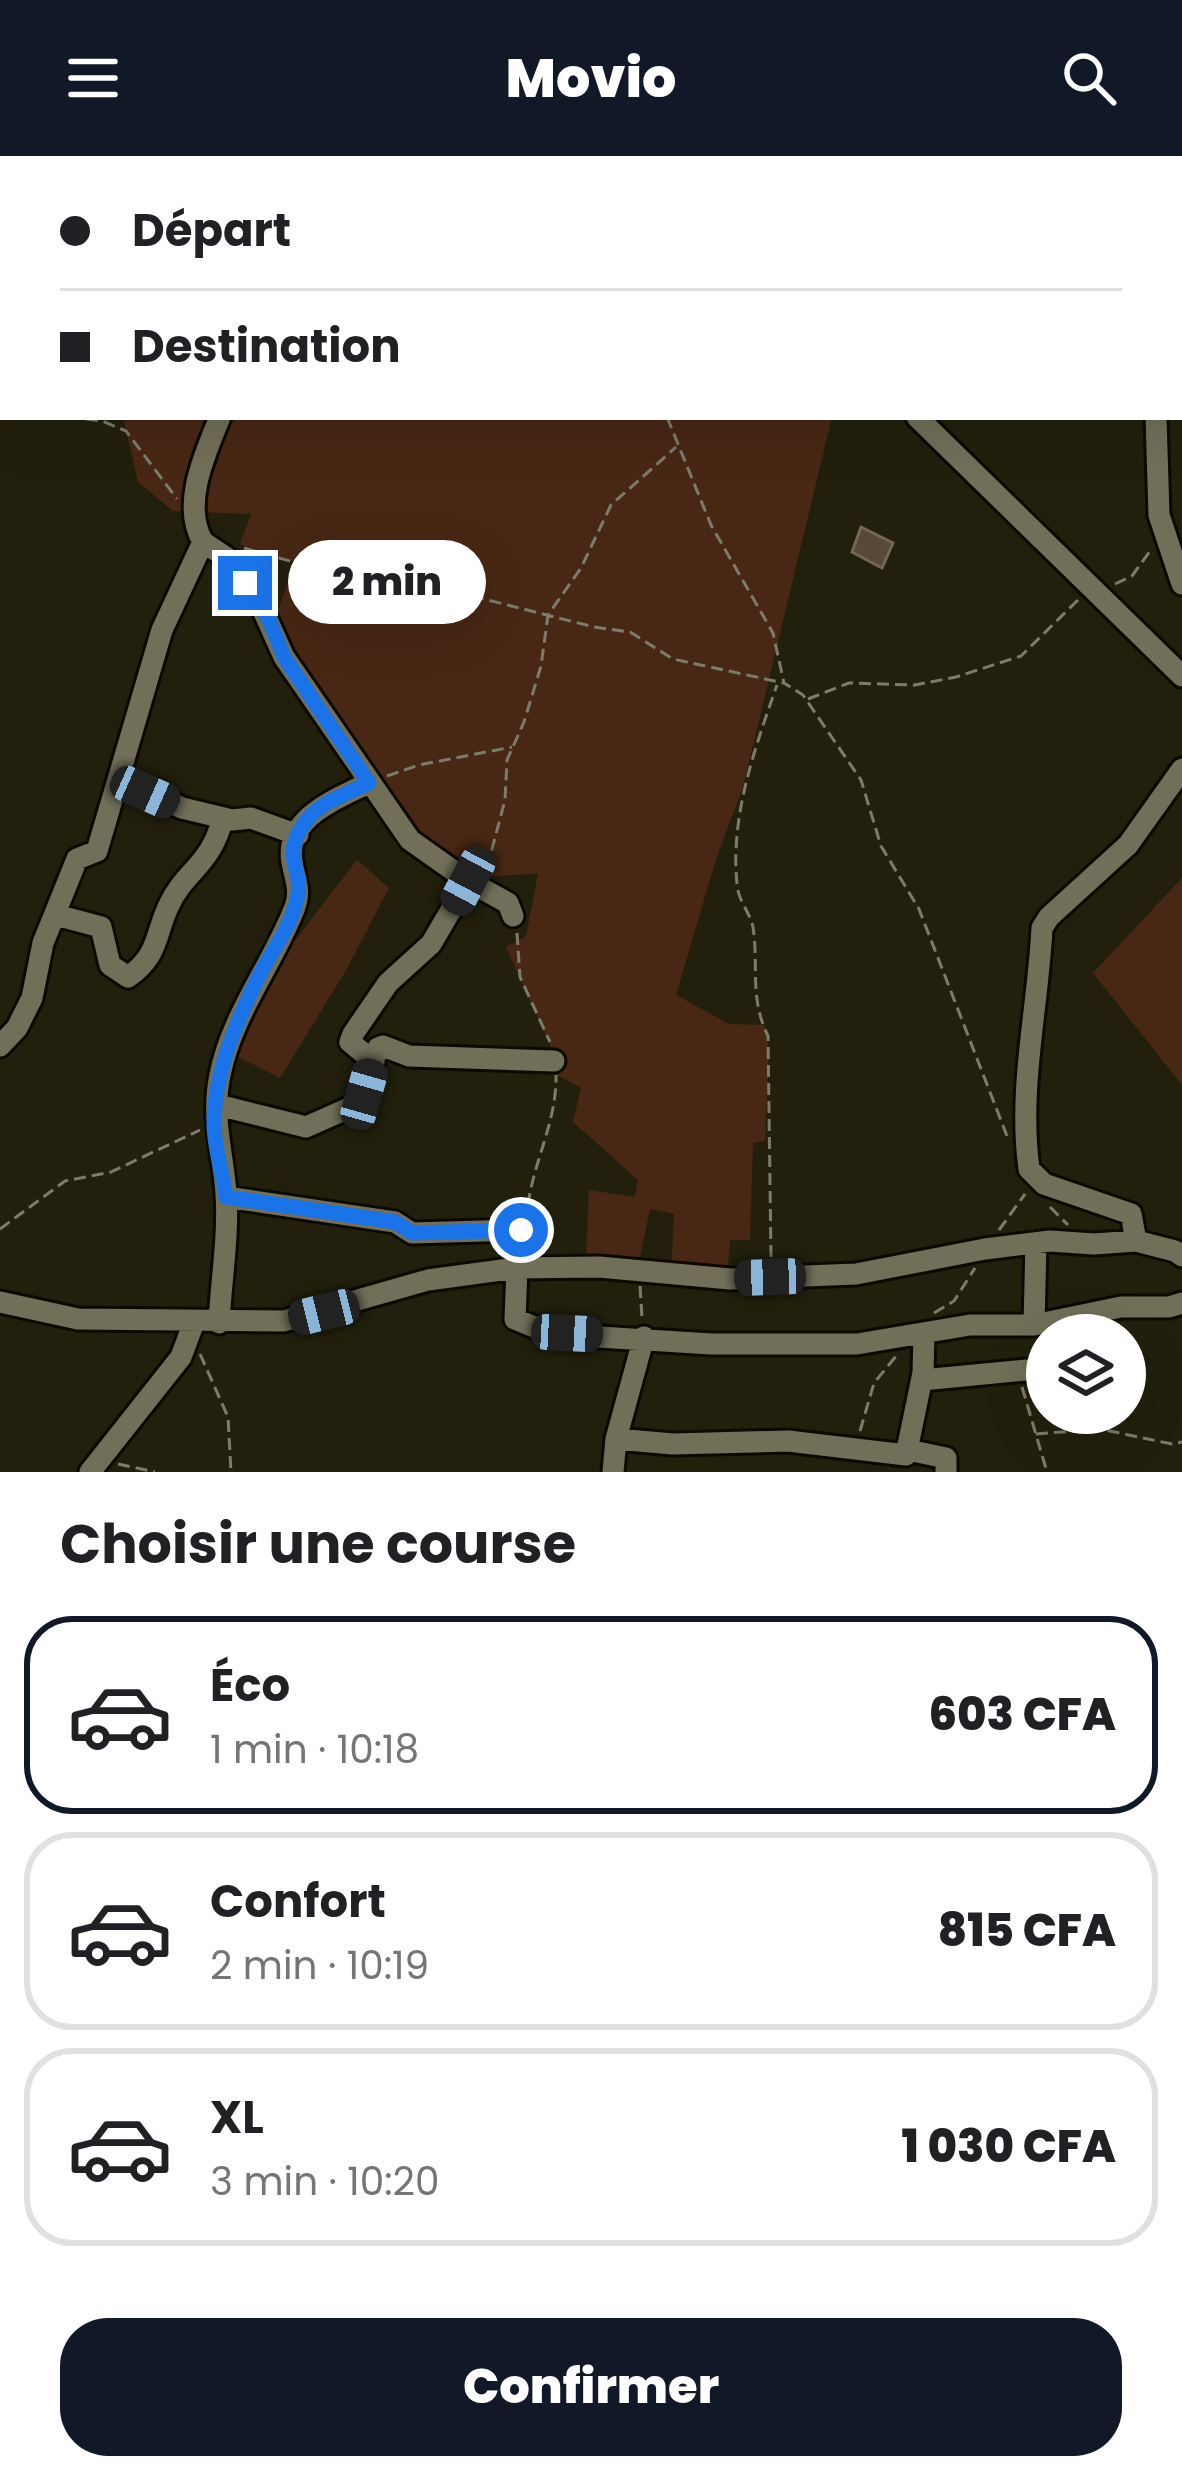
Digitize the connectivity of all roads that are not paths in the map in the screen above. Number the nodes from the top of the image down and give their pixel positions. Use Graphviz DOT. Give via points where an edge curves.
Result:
graph roads {
  1 [pos="219,420"];
  2 [pos="920,420"];
  3 [pos="1156,420"];
  4 [pos="202,542"];
  5 [pos="1182,584"];
  6 [pos="1182,676"];
  7 [pos="1182,769"];
  8 [pos="120,778"];
  9 [pos="369,783"];
  10 [pos="223,818"];
  11 [pos="298,835"];
  12 [pos="475,884"];
  13 [pos="56,915"];
  14 [pos="513,916"];
  15 [pos="0,1046"];
  16 [pos="554,1061"];
  17 [pos="374,1062"];
  18 [pos="216,1114"];
  19 [pos="226,1197"];
  20 [pos="528,1222"];
  21 [pos="1136,1241"];
  22 [pos="1036,1243"];
  23 [pos="1182,1256"];
  24 [pos="517,1268"];
  25 [pos="0,1302"];
  26 [pos="1182,1303"];
  27 [pos="1034,1314"];
  28 [pos="1087,1314"];
  29 [pos="218,1322"];
  30 [pos="1026,1325"];
  31 [pos="193,1330"];
  32 [pos="924,1334"];
  33 [pos="644,1337"];
  34 [pos="1026,1370"];
  35 [pos="922,1380"];
  36 [pos="616,1439"];
  37 [pos="908,1450"];
  38 [pos="95,1465"];
  39 [pos="613,1472"];
  40 [pos="946,1472"];
  1 -- 4 [label="street" via="194,518"];
  2 -- 6 [label="street"];
  3 -- 5 [label="street" via="1162,528"];
  4 -- 8 [label="street" via="162,630"];
  4 -- 9 [label="street" via="227,558 262,608 284,657"];
  7 -- 21 [label="street" via="1128,845 1042,928 1026,1084 1029,1169 1044,1184 1131,1214"];
  8 -- 10 [label="street"];
  8 -- 13 [label="street" via="98,851 77,859"];
  9 -- 11 [label="street" via="308,817"];
  9 -- 12 [label="street" via="410,840"];
  10 -- 11 [label="street"];
  10 -- 13 [label="street" via="213,850 170,902 153,951 128,977 107,958 101,927"];
  11 -- 18 [label="street" via="290,856 297,902 227,1050"];
  12 -- 14 [label="street" via="508,903"];
  12 -- 17 [label="street" via="353,1034 350,1042"];
  13 -- 15 [label="street" via="32,998"];
  16 -- 17 [label="street" via="409,1056 383,1046"];
  17 -- 18 [label="street" via="358,1104 306,1127"];
  18 -- 19 [label="street"];
  19 -- 20 [label="street" via="395,1222 412,1233 521,1230"];
  19 -- 29 [label="street"];
  21 -- 22 [label="street"];
  21 -- 23 [label="street"];
  22 -- 24 [label="street" via="856,1274 730,1279"];
  22 -- 27 [label="street"];
  24 -- 29 [label="street" via="428,1280 284,1321"];
  24 -- 33 [label="street" via="515,1319 551,1334"];
  25 -- 31 [label="street"];
  26 -- 28 [label="street"];
  29 -- 31 [label="street"];
  30 -- 32 [label="street"];
  31 -- 38 [label="street"];
  32 -- 33 [label="street" via="779,1346"];
  32 -- 35 [label="street"];
  33 -- 36 [label="street"];
  34 -- 35 [label="street"];
  35 -- 37 [label="street"];
  36 -- 37 [label="street" via="788,1441 901,1456"];
  36 -- 39 [label="street"];
  37 -- 40 [label="street" via="940,1454"];
}
